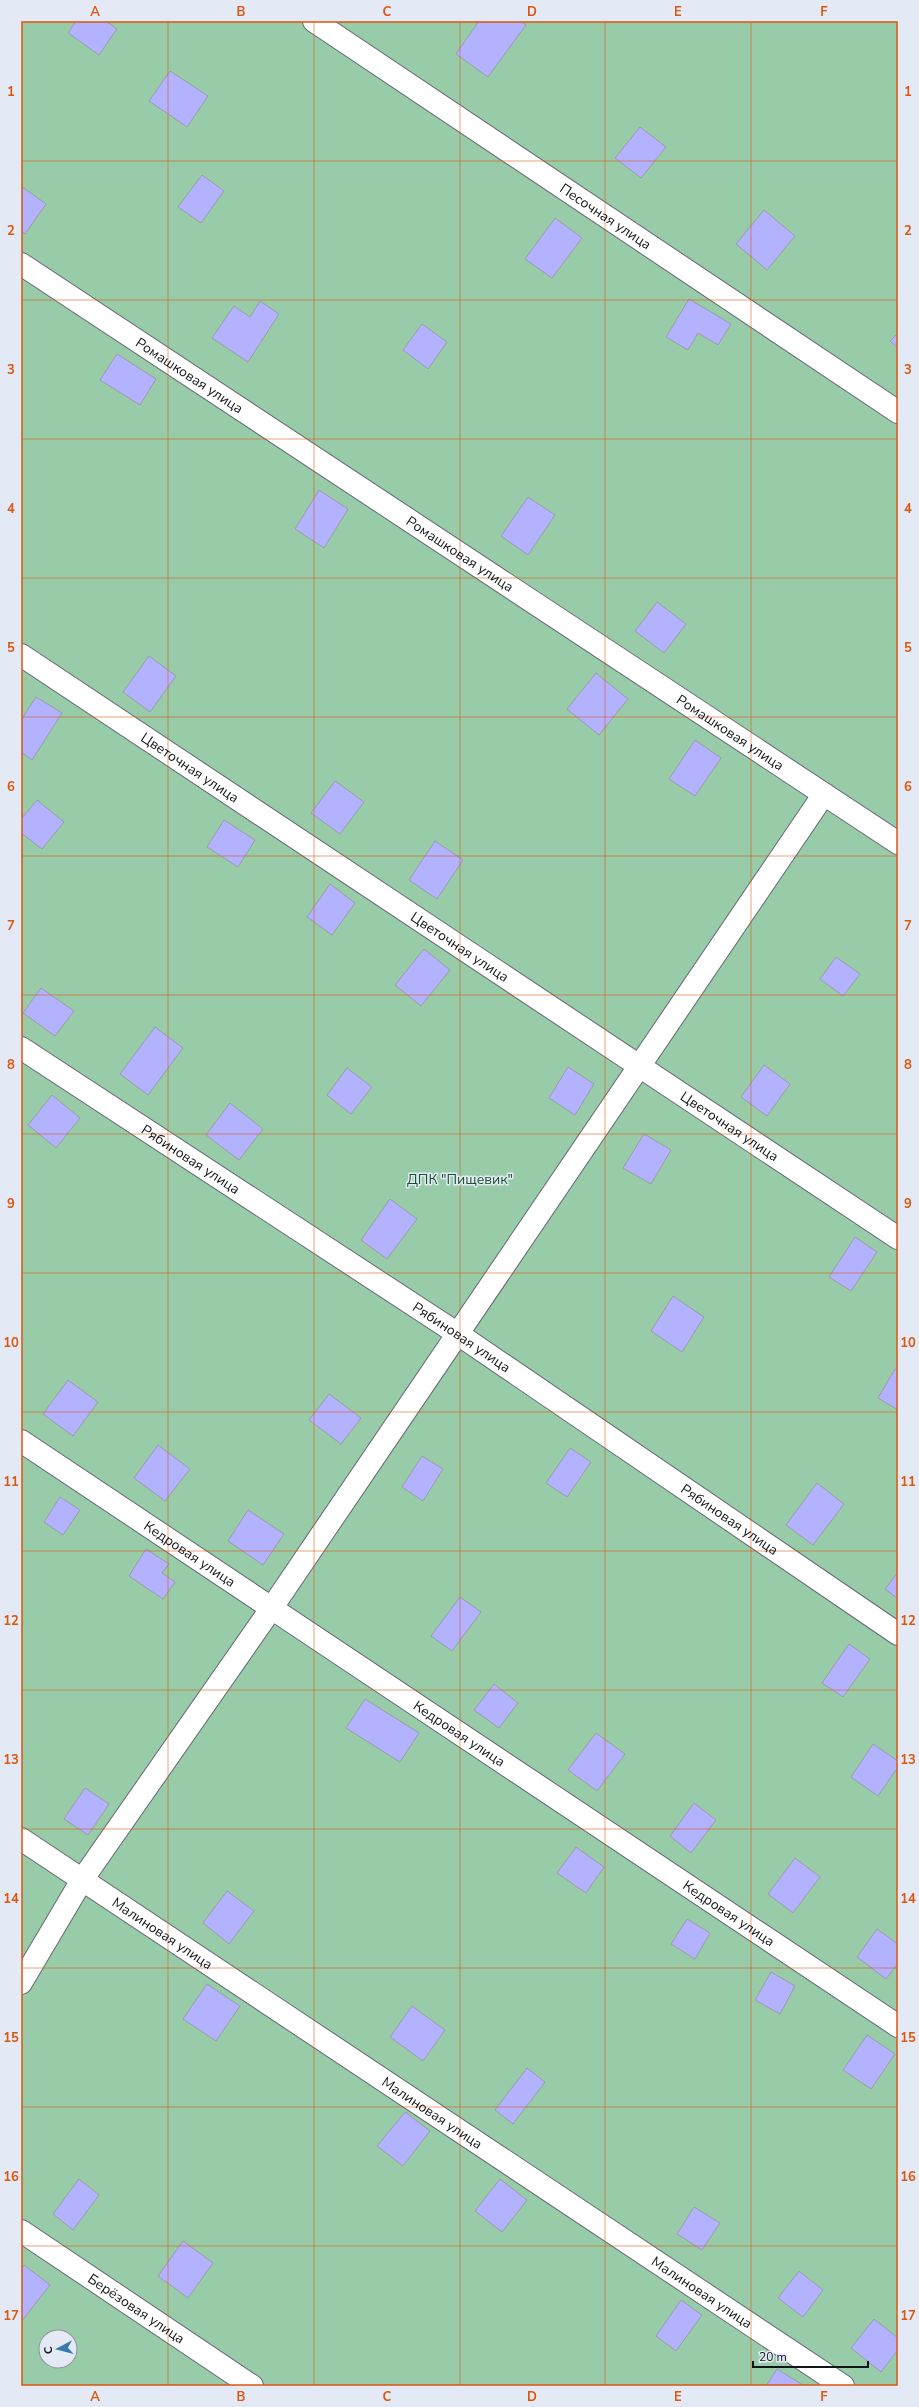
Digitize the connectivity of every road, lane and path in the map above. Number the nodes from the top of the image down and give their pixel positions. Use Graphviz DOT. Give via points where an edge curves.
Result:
graph roads {
  1 [pos="314,21"];
  2 [pos="21,264"];
  3 [pos="898,412"];
  4 [pos="21,655"];
  5 [pos="824,794"];
  6 [pos="898,843"];
  7 [pos="21,1048"];
  8 [pos="639,1064"];
  9 [pos="898,1238"];
  10 [pos="458,1334"];
  11 [pos="21,1441"];
  12 [pos="271,1609"];
  13 [pos="898,1634"];
  14 [pos="21,1839"];
  15 [pos="82,1880"];
  16 [pos="21,1983"];
  17 [pos="898,2026"];
  18 [pos="21,2231"];
  19 [pos="252,2386"];
  20 [pos="843,2386"];
  1 -- 3 [label="street, Песочная улица"];
  2 -- 5 [label="street, Ромашковая улица"];
  4 -- 8 [label="street, Цветочная улица"];
  5 -- 6 [label="street, Ромашковая улица"];
  5 -- 8 [label="street"];
  7 -- 10 [label="street, Рябиновая улица"];
  8 -- 9 [label="street, Цветочная улица"];
  8 -- 10 [label="street"];
  10 -- 12 [label="street"];
  10 -- 13 [label="street, Рябиновая улица"];
  11 -- 12 [label="street, Кедровая улица"];
  12 -- 15 [label="street"];
  12 -- 17 [label="street, Кедровая улица"];
  14 -- 15 [label="street, Малиновая улица"];
  15 -- 16 [label="street"];
  15 -- 20 [label="street, Малиновая улица"];
  18 -- 19 [label="street, Берёзовая улица"];
}
